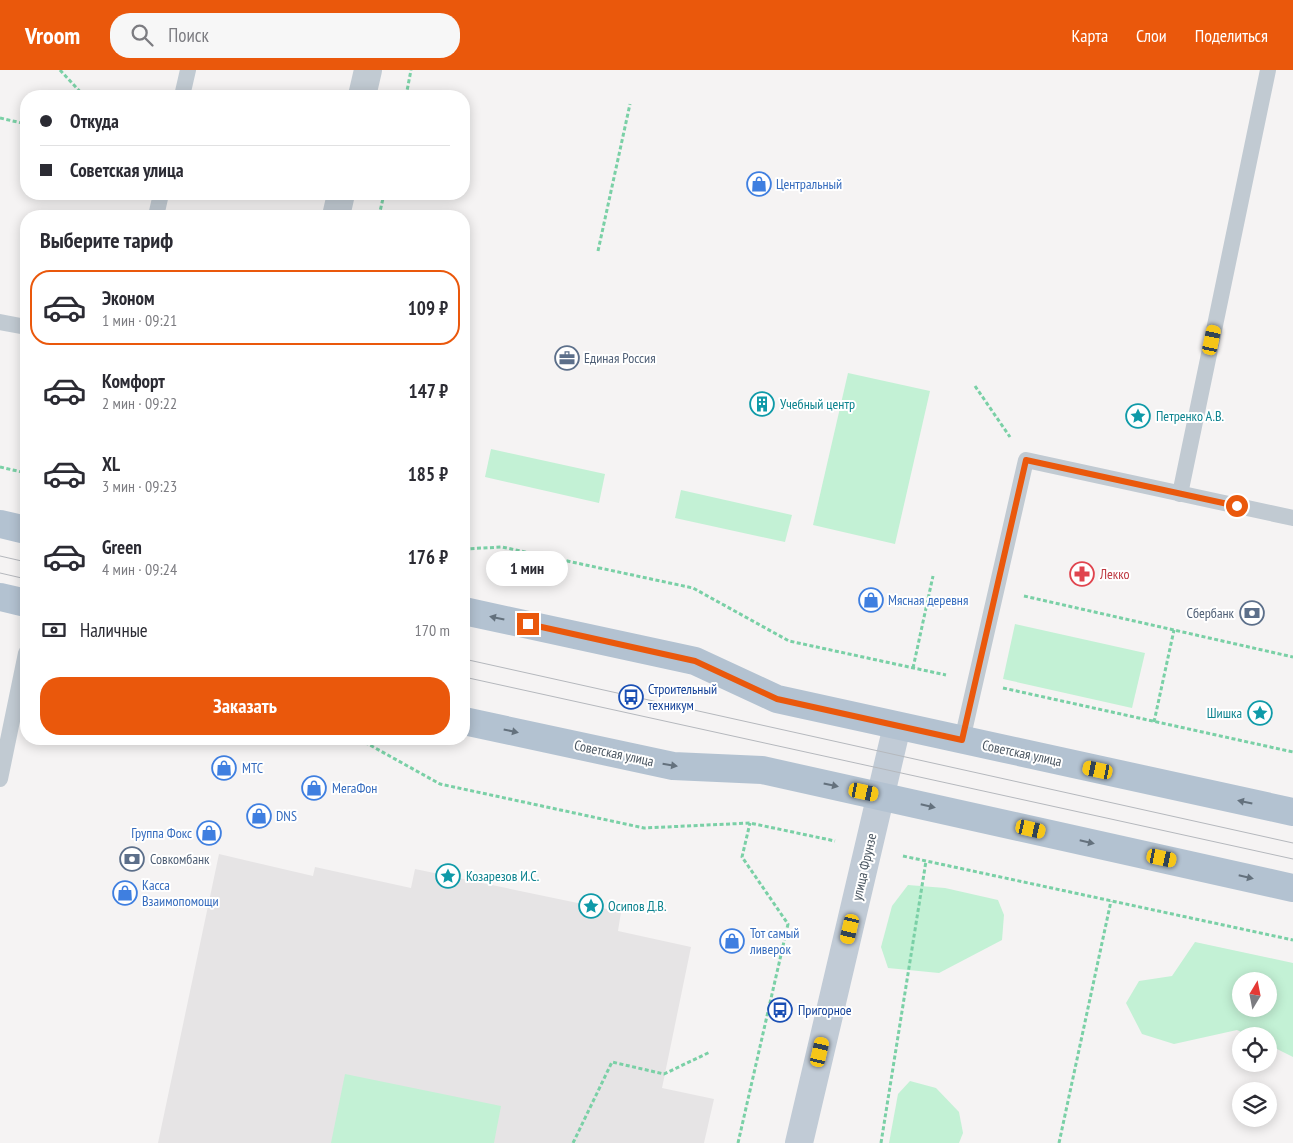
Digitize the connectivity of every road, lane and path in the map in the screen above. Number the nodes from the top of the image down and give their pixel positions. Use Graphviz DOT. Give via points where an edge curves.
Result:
graph roads {
  1 [pos="60,70"];
  2 [pos="188,70"];
  3 [pos="368,70"];
  4 [pos="411,70"];
  5 [pos="1268,70"];
  6 [pos="78,90"];
  7 [pos="183,90"];
  8 [pos="363,90"];
  9 [pos="407,90"];
  10 [pos="630,104"];
  11 [pos="0,118"];
  12 [pos="20,123"];
  13 [pos="598,251"];
  14 [pos="0,322"];
  15 [pos="20,327"];
  16 [pos="975,386"];
  17 [pos="1026,460"];
  18 [pos="0,467"];
  19 [pos="20,472"];
  20 [pos="1180,494"];
  21 [pos="1293,518"];
  22 [pos="0,524"];
  23 [pos="20,529"];
  24 [pos="470,549"];
  25 [pos="933,576"];
  26 [pos="996,590"];
  27 [pos="0,597"];
  28 [pos="20,602"];
  29 [pos="470,611"];
  30 [pos="1174,630"];
  31 [pos="1293,657"];
  32 [pos="913,668"];
  33 [pos="20,682"];
  34 [pos="975,682"];
  35 [pos="470,721"];
  36 [pos="1154,722"];
  37 [pos="897,726"];
  38 [pos="962,740"];
  39 [pos="370,745"];
  40 [pos="1293,752"];
  41 [pos="0,778"];
  42 [pos="881,796"];
  43 [pos="1293,812"];
  44 [pos="750,823"];
  45 [pos="809,836"];
  46 [pos="868,848"];
  47 [pos="926,861"];
  48 [pos="1293,888"];
  49 [pos="1111,900"];
  50 [pos="1293,940"];
  51 [pos="710,1052"];
  52 [pos="573,1143"];
  53 [pos="738,1143"];
  54 [pos="799,1143"];
  55 [pos="881,1143"];
  56 [pos="1059,1143"];
  1 -- 6 [label="path"];
  2 -- 7 [label="lane"];
  3 -- 8 [label="street"];
  4 -- 9 [label="path"];
  5 -- 20 [label="lane"];
  10 -- 13 [label="path"];
  11 -- 12 [label="path"];
  14 -- 15 [label="lane"];
  16 -- 17 [label="path"];
  17 -- 20 [label="lane"];
  17 -- 26 [label="lane"];
  18 -- 19 [label="path"];
  20 -- 21 [label="lane"];
  22 -- 23 [label="main road"];
  24 -- 32 [label="path" via="502,547 693,588 789,641"];
  25 -- 32 [label="path"];
  26 -- 30 [label="path"];
  26 -- 34 [label="lane"];
  27 -- 28 [label="main road"];
  37 -- 29 [label="main road, Советская улица, one-way" via="777,699 695,661"];
  30 -- 31 [label="path"];
  30 -- 36 [label="path"];
  32 -- 34 [label="path"];
  33 -- 41 [label="lane"];
  34 -- 36 [label="path"];
  34 -- 38 [label="lane"];
  35 -- 42 [label="main road, Советская улица, one-way" via="673,766 762,770"];
  36 -- 40 [label="path"];
  37 -- 38 [label="main road, Советская улица"];
  37 -- 42 [label="street, улица Фрунзе"];
  43 -- 38 [label="main road, Советская улица, one-way"];
  39 -- 44 [label="path" via="440,784 644,828"];
  42 -- 46 [label="street, улица Фрунзе"];
  42 -- 48 [label="main road, Советская улица, one-way"];
  44 -- 45 [label="path"];
  44 -- 53 [label="path" via="742,857 788,924"];
  46 -- 47 [label="path"];
  46 -- 54 [label="street, улица Фрунзе"];
  47 -- 49 [label="path"];
  47 -- 55 [label="path"];
  49 -- 50 [label="path"];
  49 -- 56 [label="path"];
  51 -- 52 [label="path" via="664,1074 612,1062"];
}
